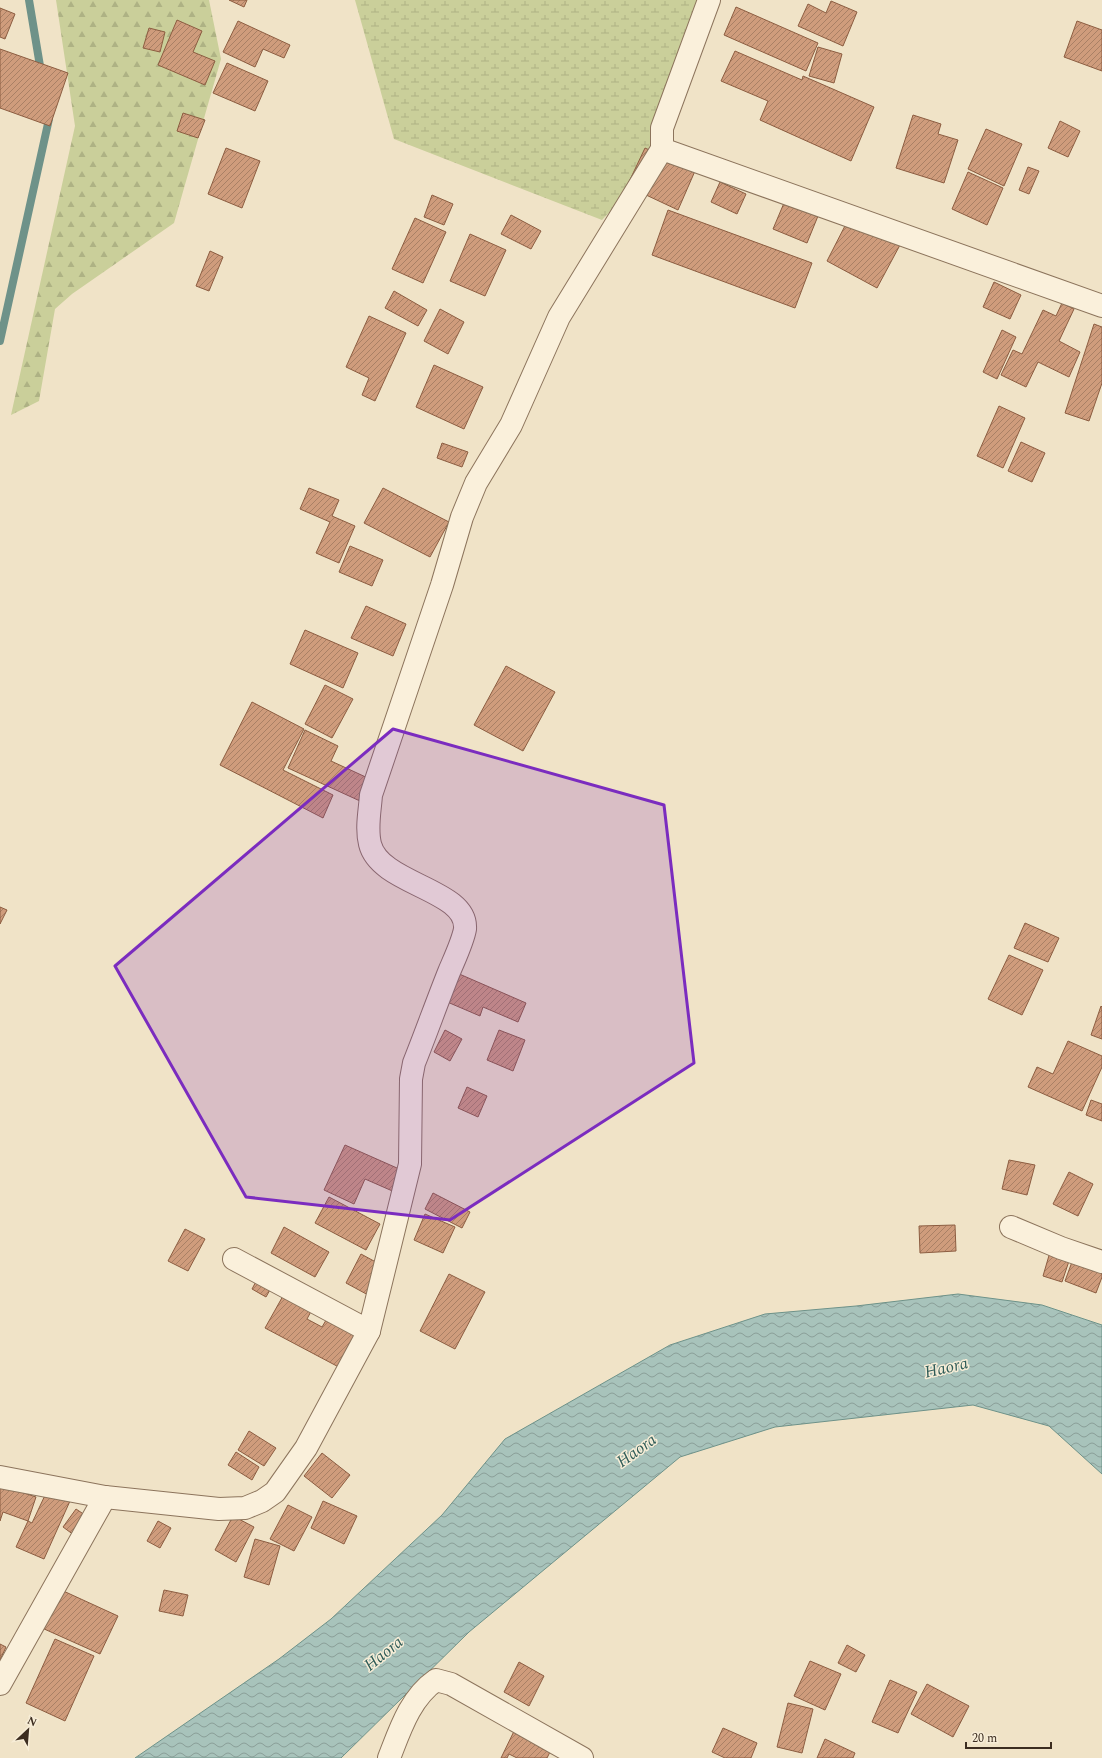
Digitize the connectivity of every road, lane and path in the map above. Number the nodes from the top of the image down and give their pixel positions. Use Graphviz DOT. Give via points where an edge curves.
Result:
graph roads {
  1 [pos="709,0"];
  2 [pos="662,150"];
  3 [pos="1102,306"];
  4 [pos="1011,1227"];
  5 [pos="234,1259"];
  6 [pos="1102,1262"];
  7 [pos="370,1332"];
  8 [pos="0,1477"];
  9 [pos="105,1497"];
  10 [pos="0,1684"];
  11 [pos="389,1758"];
  12 [pos="582,1758"];
  1 -- 2 [label="street" via="662,128"];
  2 -- 3 [label="street"];
  2 -- 7 [label="street" via="559,317 511,425 476,484 462,517 440,592 372,795 368,828 370,844 378,860 403,878 453,904 462,914 465,929 414,1063 411,1080 410,1164"];
  4 -- 6 [label="street"];
  5 -- 7 [label="street"];
  7 -- 9 [label="street" via="306,1448 275,1492 262,1501 245,1508 219,1510"];
  8 -- 9 [label="street"];
  9 -- 10 [label="street"];
  11 -- 12 [label="street" via="411,1706 426,1687 436,1680 461,1689"];
}
